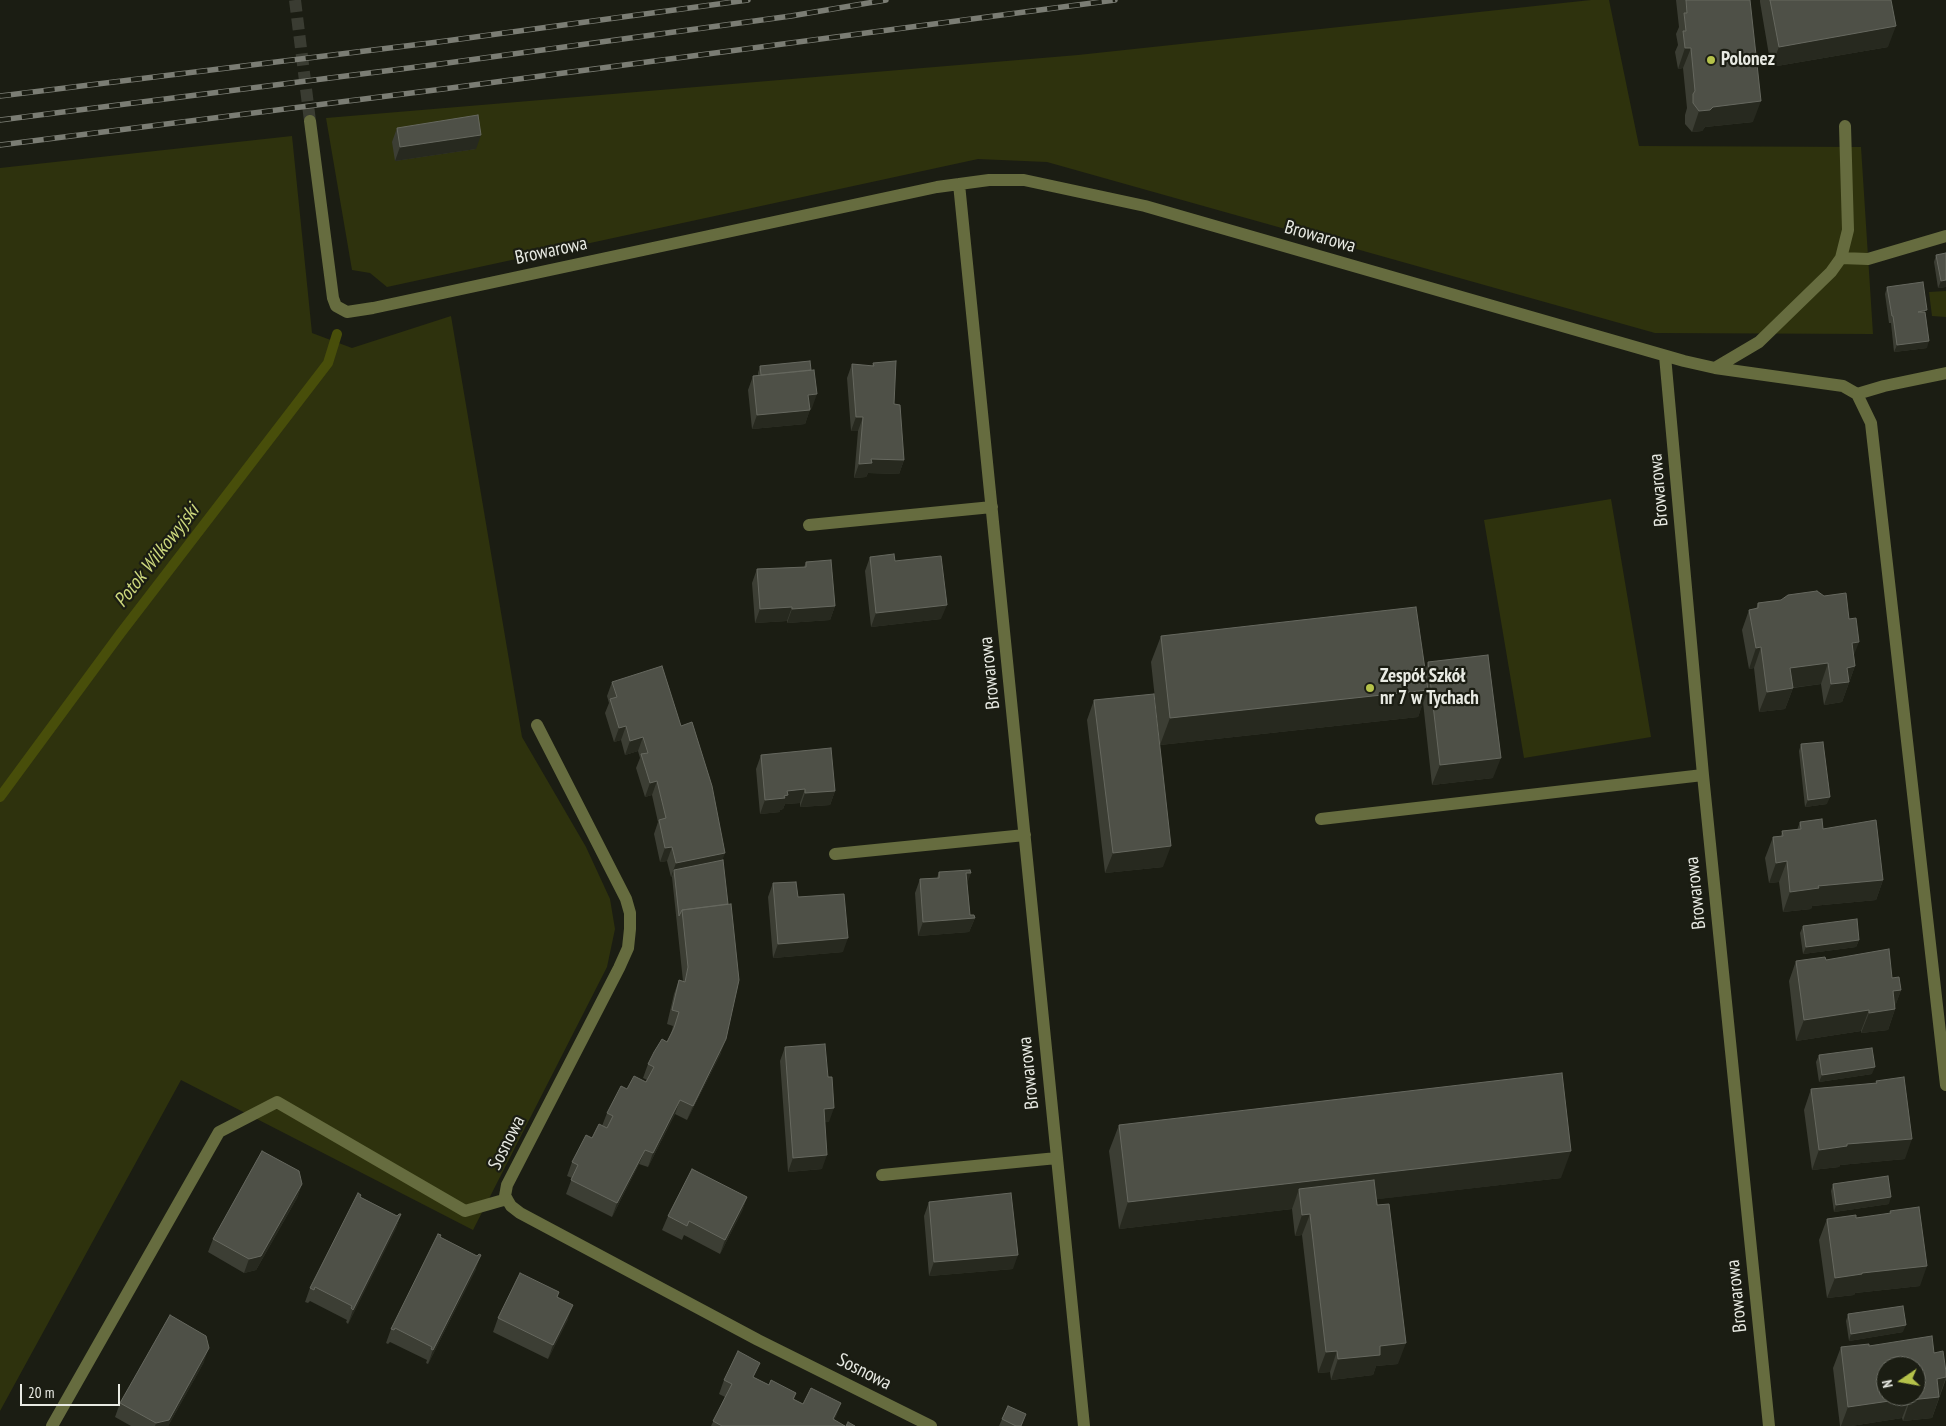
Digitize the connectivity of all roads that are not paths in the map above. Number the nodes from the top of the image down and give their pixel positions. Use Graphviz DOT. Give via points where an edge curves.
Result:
graph roads {
  1 [pos="310,121"];
  2 [pos="1845,126"];
  3 [pos="959,184"];
  4 [pos="1946,236"];
  5 [pos="1841,258"];
  6 [pos="1665,356"];
  7 [pos="1715,368"];
  8 [pos="1946,373"];
  9 [pos="1857,394"];
  10 [pos="992,507"];
  11 [pos="809,525"];
  12 [pos="536,725"];
  13 [pos="1703,775"];
  14 [pos="1321,819"];
  15 [pos="1025,835"];
  16 [pos="834,854"];
  17 [pos="1946,1085"];
  18 [pos="1056,1158"];
  19 [pos="882,1175"];
  20 [pos="507,1199"];
  21 [pos="52,1426"];
  22 [pos="930,1426"];
  23 [pos="1084,1426"];
  24 [pos="1769,1426"];
  1 -- 3 [label="street, Browarowa" via="333,298 336,306 348,312"];
  2 -- 5 [label="street" via="1848,230"];
  3 -- 6 [label="street, Browarowa" via="1024,180 1145,206"];
  3 -- 10 [label="street, Browarowa"];
  4 -- 5 [label="street" via="1868,260"];
  5 -- 7 [label="street" via="1831,272 1760,342"];
  6 -- 7 [label="street, Browarowa"];
  6 -- 13 [label="street, Browarowa"];
  7 -- 9 [label="street, Browarowa" via="1824,382 1843,386"];
  8 -- 9 [label="street"];
  9 -- 17 [label="street" via="1871,423"];
  10 -- 11 [label="street"];
  10 -- 15 [label="street, Browarowa"];
  12 -- 20 [label="street, Sosnowa" via="626,899 630,929 628,948 619,968 507,1184"];
  13 -- 14 [label="street"];
  13 -- 24 [label="street, Browarowa"];
  15 -- 16 [label="street"];
  15 -- 18 [label="street, Browarowa"];
  18 -- 19 [label="street"];
  18 -- 23 [label="street, Browarowa"];
  20 -- 21 [label="street" via="466,1211 278,1102 219,1132"];
  20 -- 22 [label="street, Sosnowa" via="520,1213 758,1340"];
}
